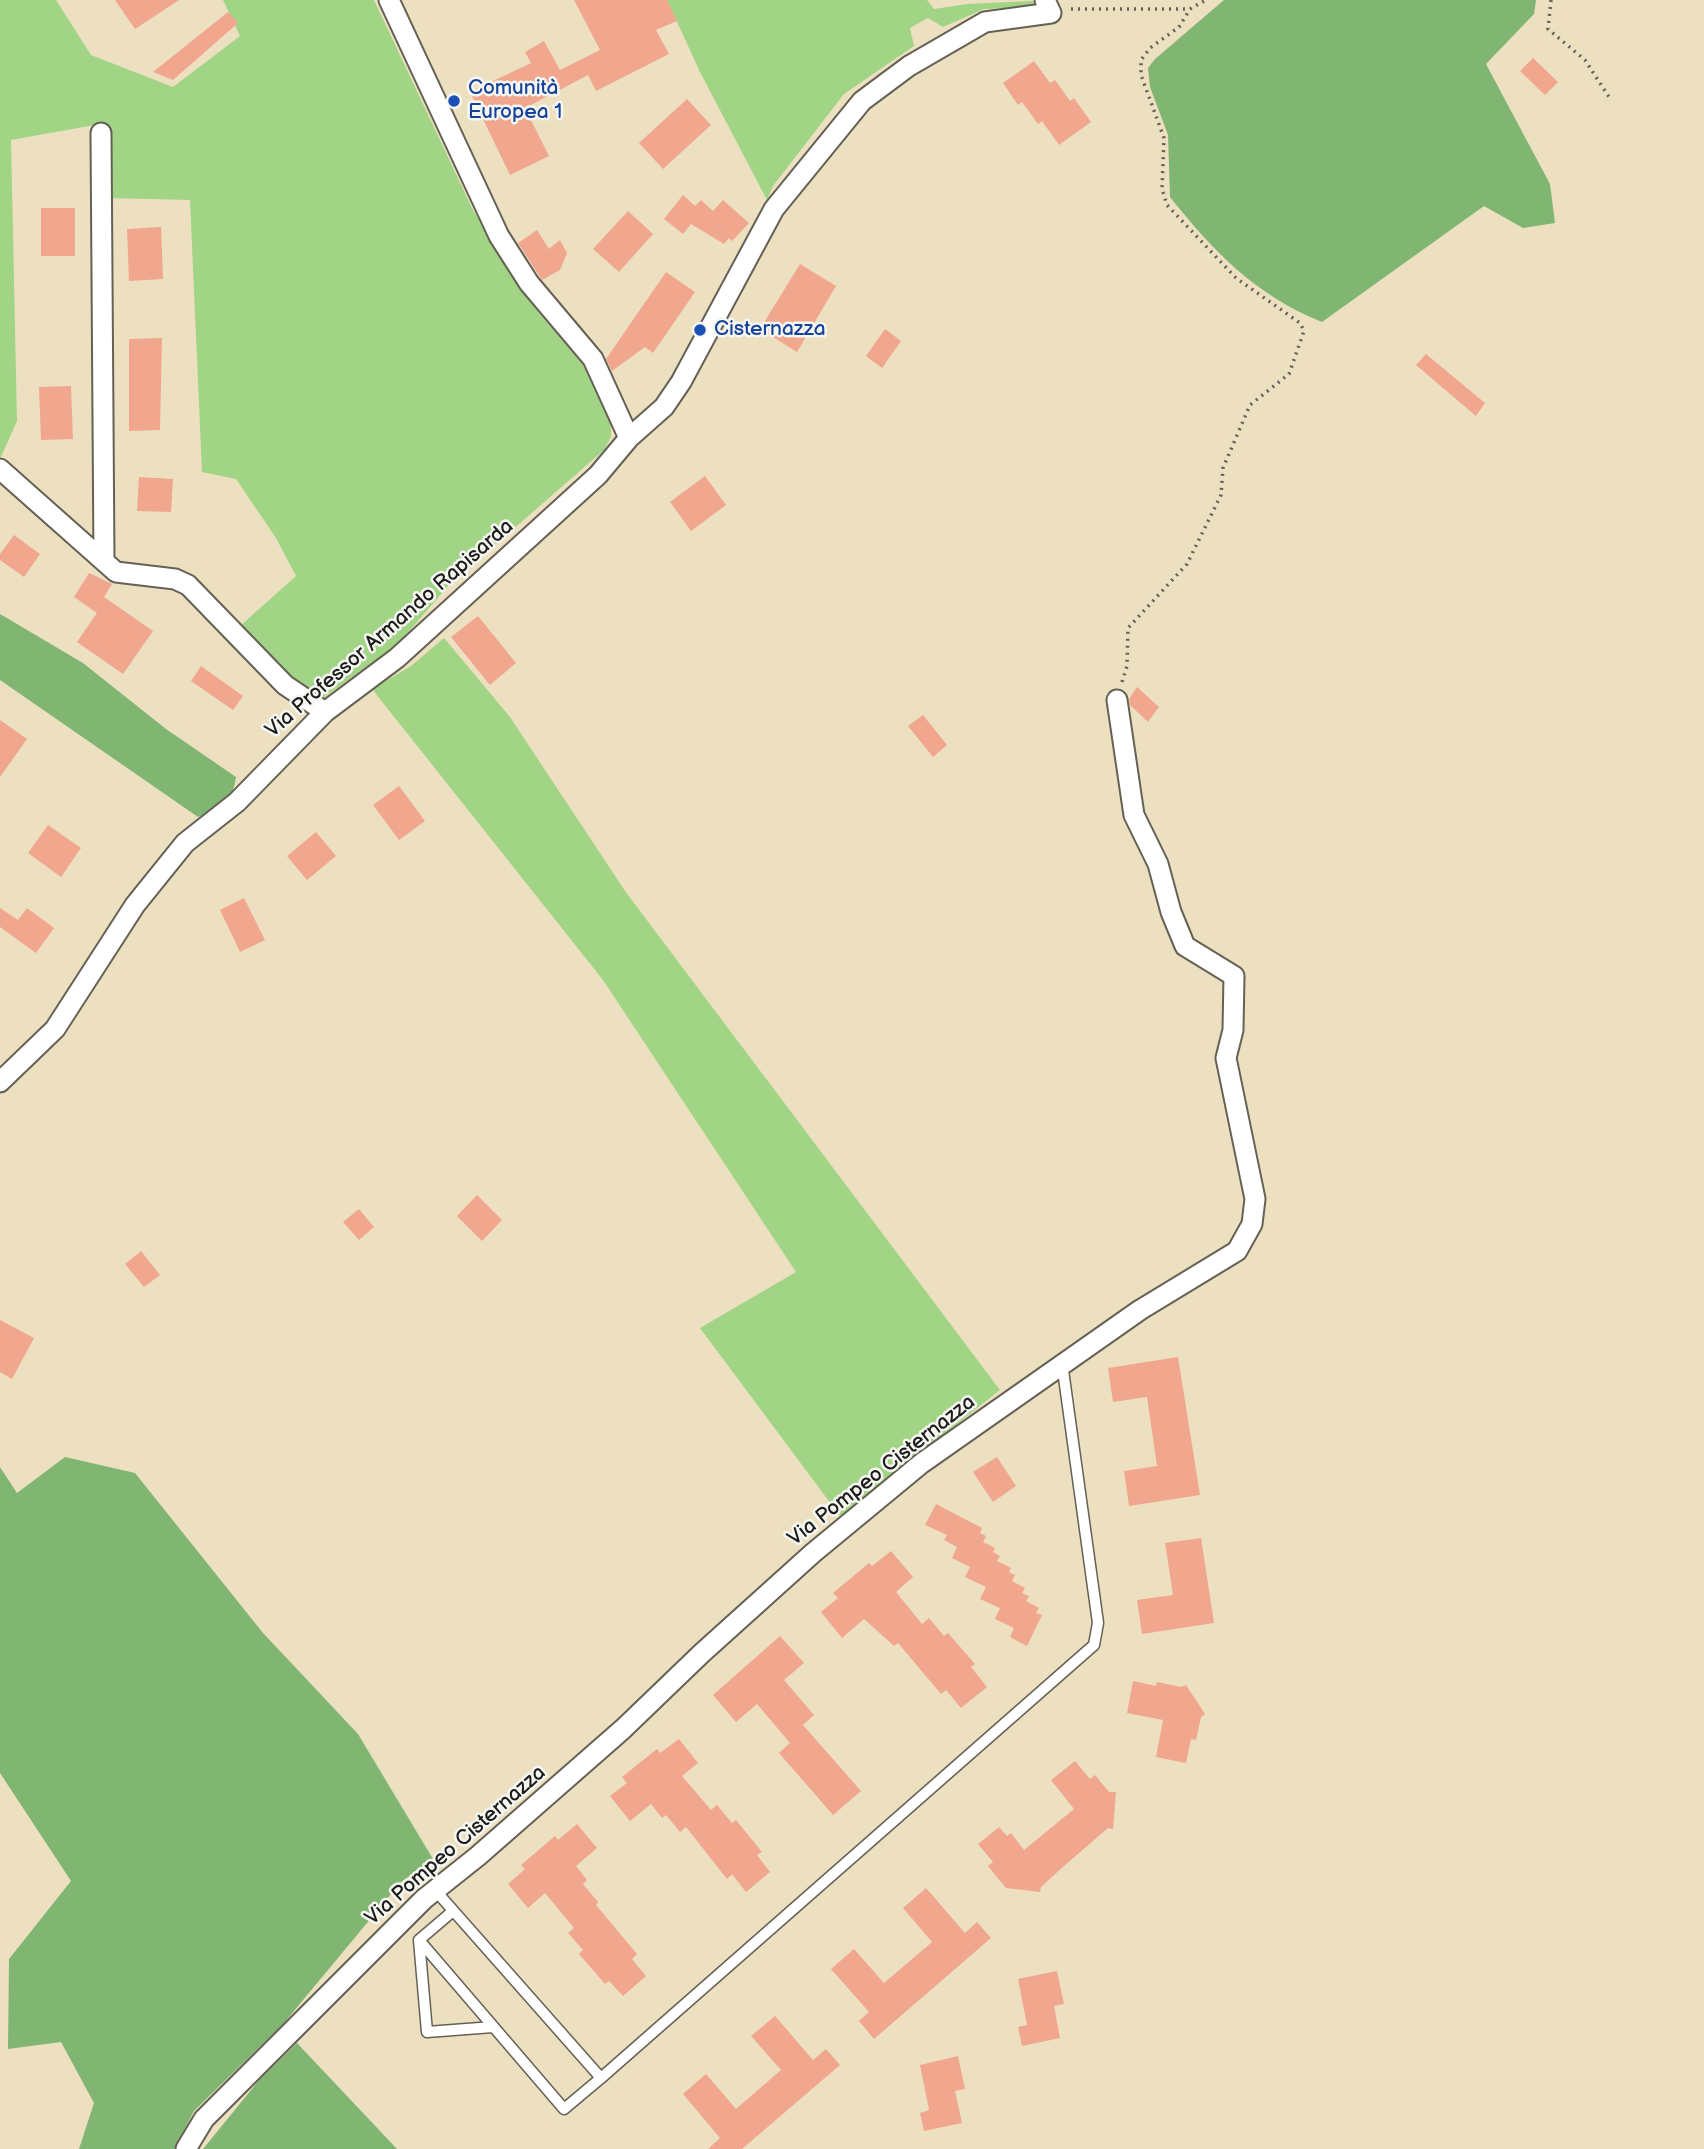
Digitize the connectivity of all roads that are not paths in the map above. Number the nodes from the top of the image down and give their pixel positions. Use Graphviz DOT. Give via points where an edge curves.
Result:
graph roads {
  1 [pos="389,0"];
  2 [pos="1048,6"];
  3 [pos="101,133"];
  4 [pos="629,438"];
  5 [pos="0,469"];
  6 [pos="104,561"];
  7 [pos="1117,700"];
  8 [pos="325,712"];
  9 [pos="0,1082"];
  10 [pos="1062,1363"];
  11 [pos="435,1890"];
  12 [pos="453,1911"];
  13 [pos="419,1940"];
  14 [pos="494,2027"];
  15 [pos="601,2078"];
  16 [pos="186,2149"];
  1 -- 4 [label="street" via="499,236 529,283 593,359"];
  2 -- 4 [label="street, Via Professor Armando Rapisarda" via="985,22 909,66 862,101 774,209 664,407"];
  3 -- 6 [label="street"];
  4 -- 8 [label="street, Via Professor Armando Rapisarda" via="598,475 397,658"];
  5 -- 6 [label="street"];
  6 -- 8 [label="street" via="116,572 175,579 188,585 285,685"];
  7 -- 10 [label="street, Via Pompeo Cisternazza" via="1135,815 1158,864 1185,946 1234,976 1233,1030 1226,1058 1255,1199 1252,1224 1237,1251"];
  8 -- 9 [label="street, Via Professor Armando Rapisarda" via="237,802 164,866 55,1029"];
  10 -- 11 [label="street, Via Pompeo Cisternazza" via="922,1463 813,1553 623,1729"];
  10 -- 15 [label="lane" via="1098,1623 1094,1645"];
  11 -- 12 [label="lane"];
  11 -- 16 [label="street, Via Pompeo Cisternazza" via="204,2119"];
  12 -- 13 [label="lane"];
  12 -- 15 [label="lane"];
  13 -- 14 [label="lane"];
  13 -- 14 [label="lane" via="427,2032"];
  14 -- 15 [label="lane" via="564,2109"];
}
